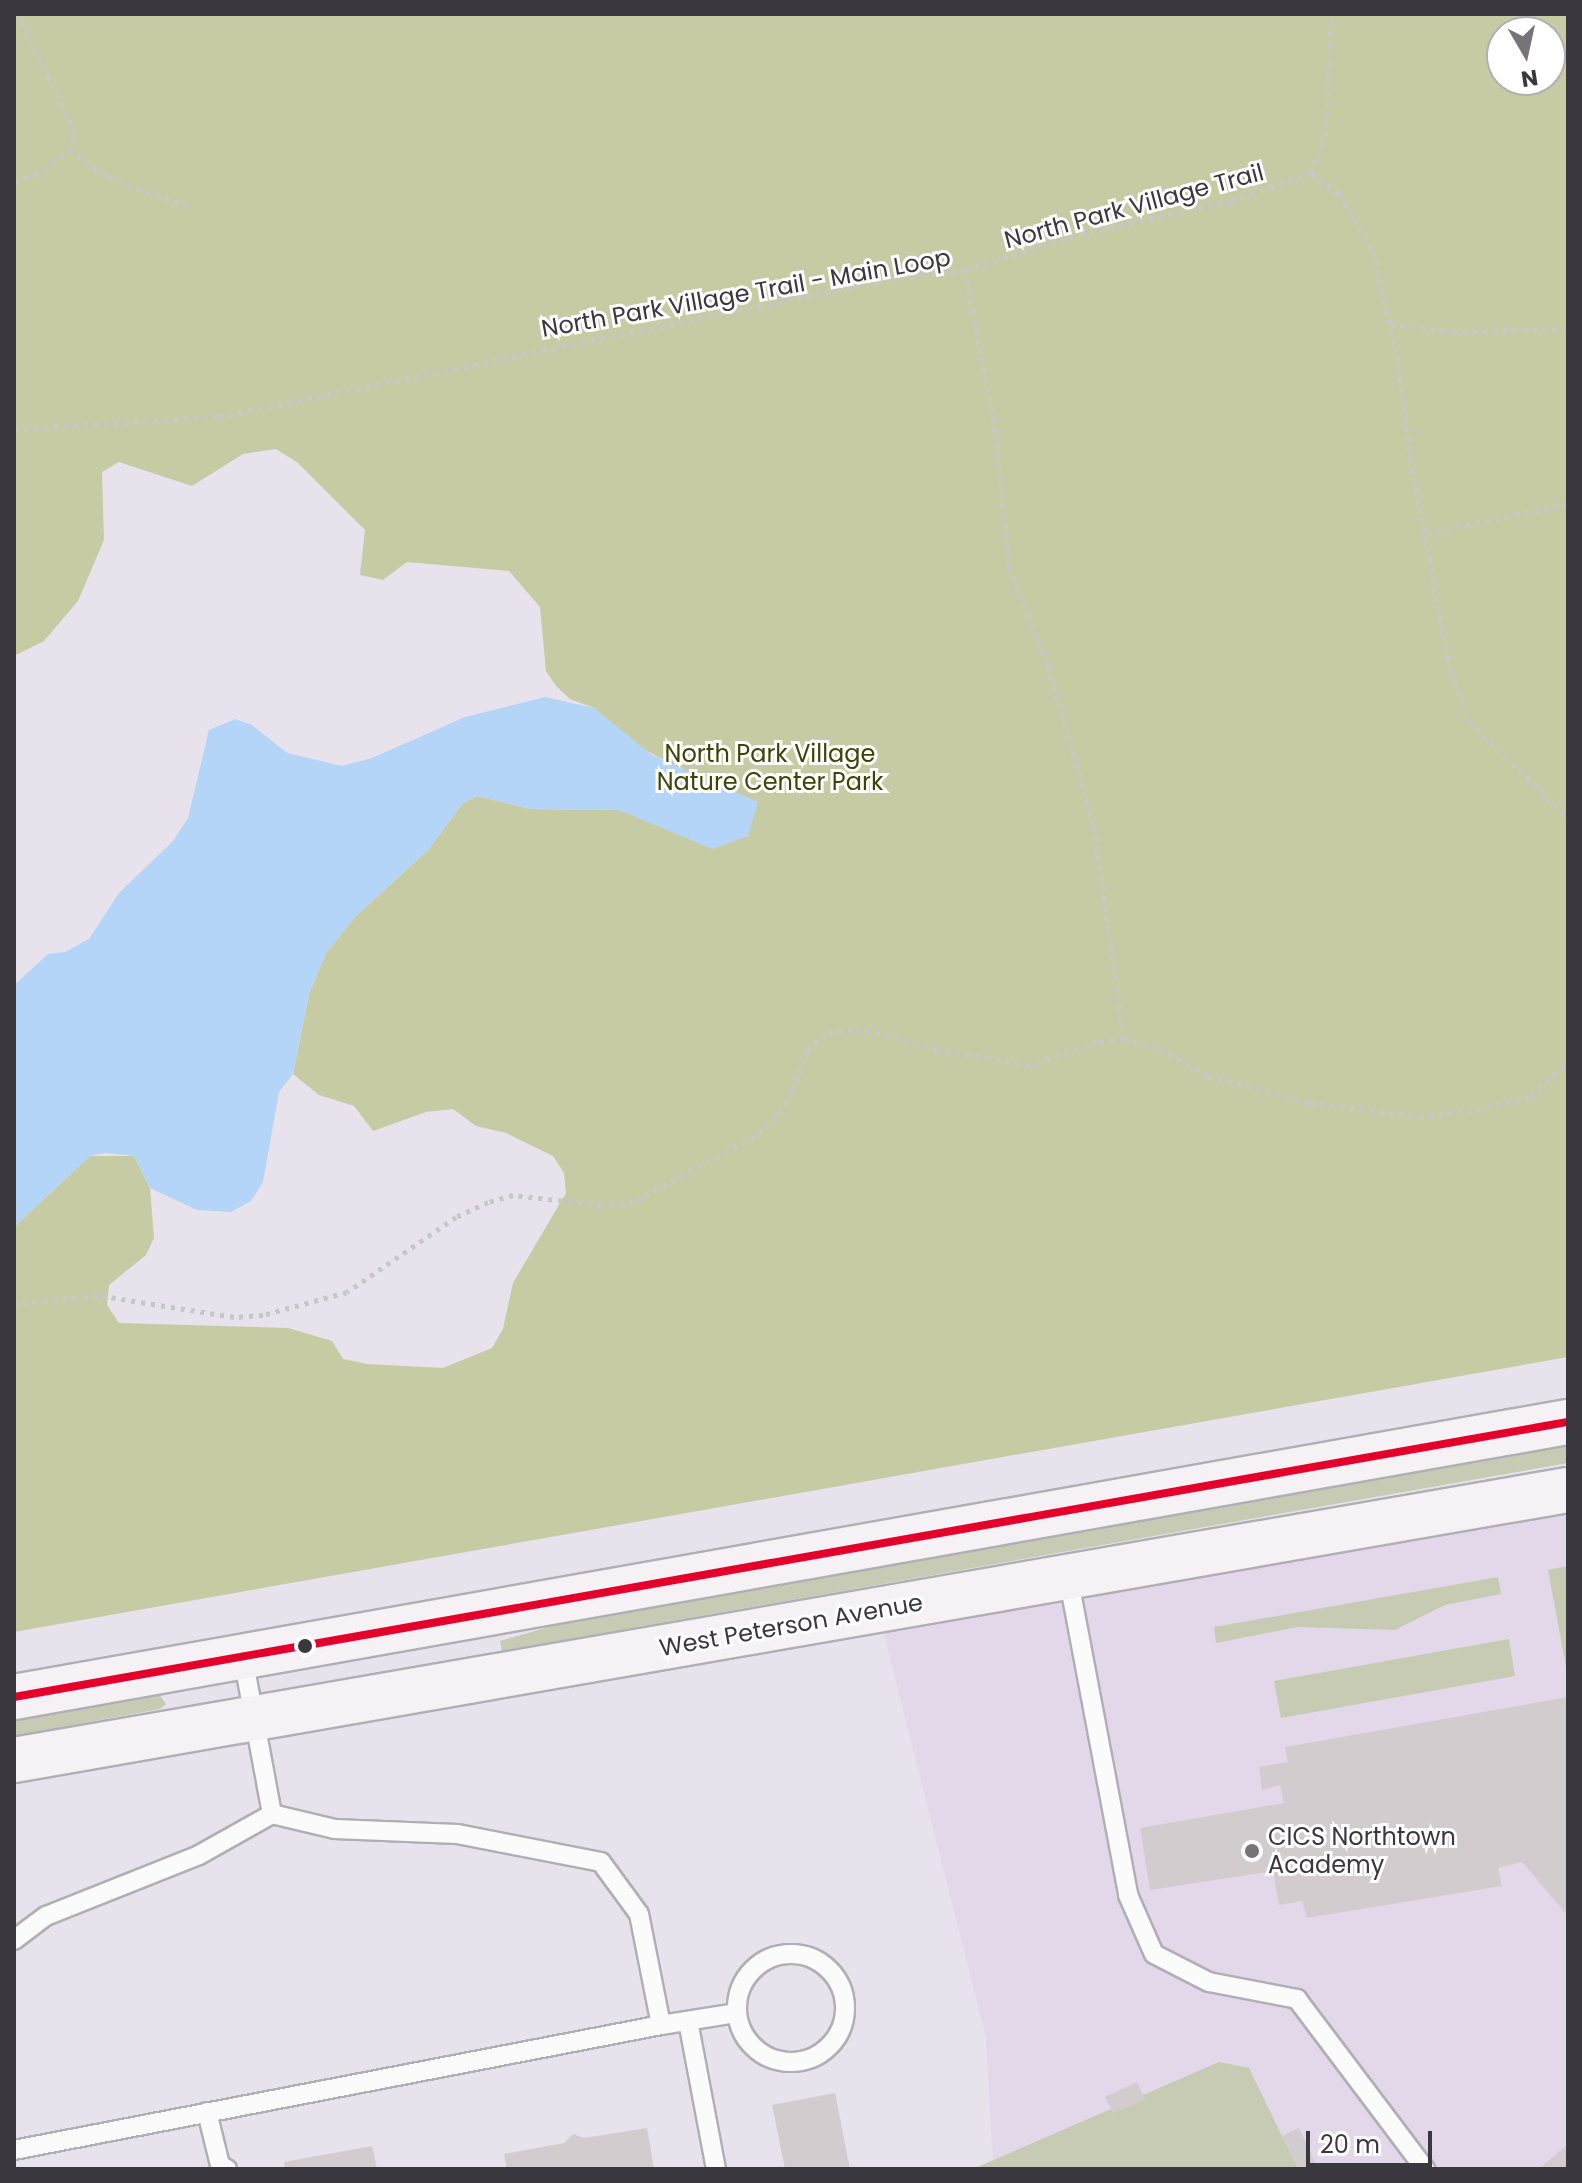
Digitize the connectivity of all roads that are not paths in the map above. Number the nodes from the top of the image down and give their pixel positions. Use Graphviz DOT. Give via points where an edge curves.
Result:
graph roads {
  1 [pos="1568,1422"];
  2 [pos="1568,1490"];
  3 [pos="1068,1576"];
  4 [pos="243,1657"];
  5 [pos="14,1697"];
  6 [pos="255,1718"];
  7 [pos="14,1760"];
  8 [pos="272,1814"];
  9 [pos="14,1940"];
  10 [pos="737,2013"];
  11 [pos="688,2021"];
  12 [pos="661,2025"];
  13 [pos="207,2112"];
  14 [pos="14,2150"];
  15 [pos="221,2168"];
  16 [pos="716,2169"];
  17 [pos="1425,2169"];
  1 -- 4 [label="main road"];
  2 -- 3 [label="main road, West Peterson Avenue"];
  3 -- 6 [label="main road, West Peterson Avenue"];
  3 -- 17 [label="lane" via="1128,1895 1154,1954 1209,1982 1297,1999"];
  4 -- 5 [label="main road"];
  4 -- 6 [label="lane"];
  6 -- 7 [label="main road, West Peterson Avenue"];
  6 -- 8 [label="lane"];
  8 -- 9 [label="lane" via="199,1855 46,1916"];
  8 -- 12 [label="lane" via="335,1829 457,1834 601,1862 639,1914"];
  10 -- 10 [label="lane" via="742,2032 769,2058 806,2060 836,2039 845,2003 840,1985 822,1964 796,1954 777,1956 746,1977"];
  10 -- 11 [label="lane"];
  11 -- 12 [label="lane"];
  11 -- 16 [label="lane"];
  12 -- 13 [label="lane"];
  13 -- 14 [label="lane"];
  13 -- 15 [label="lane"];
}
